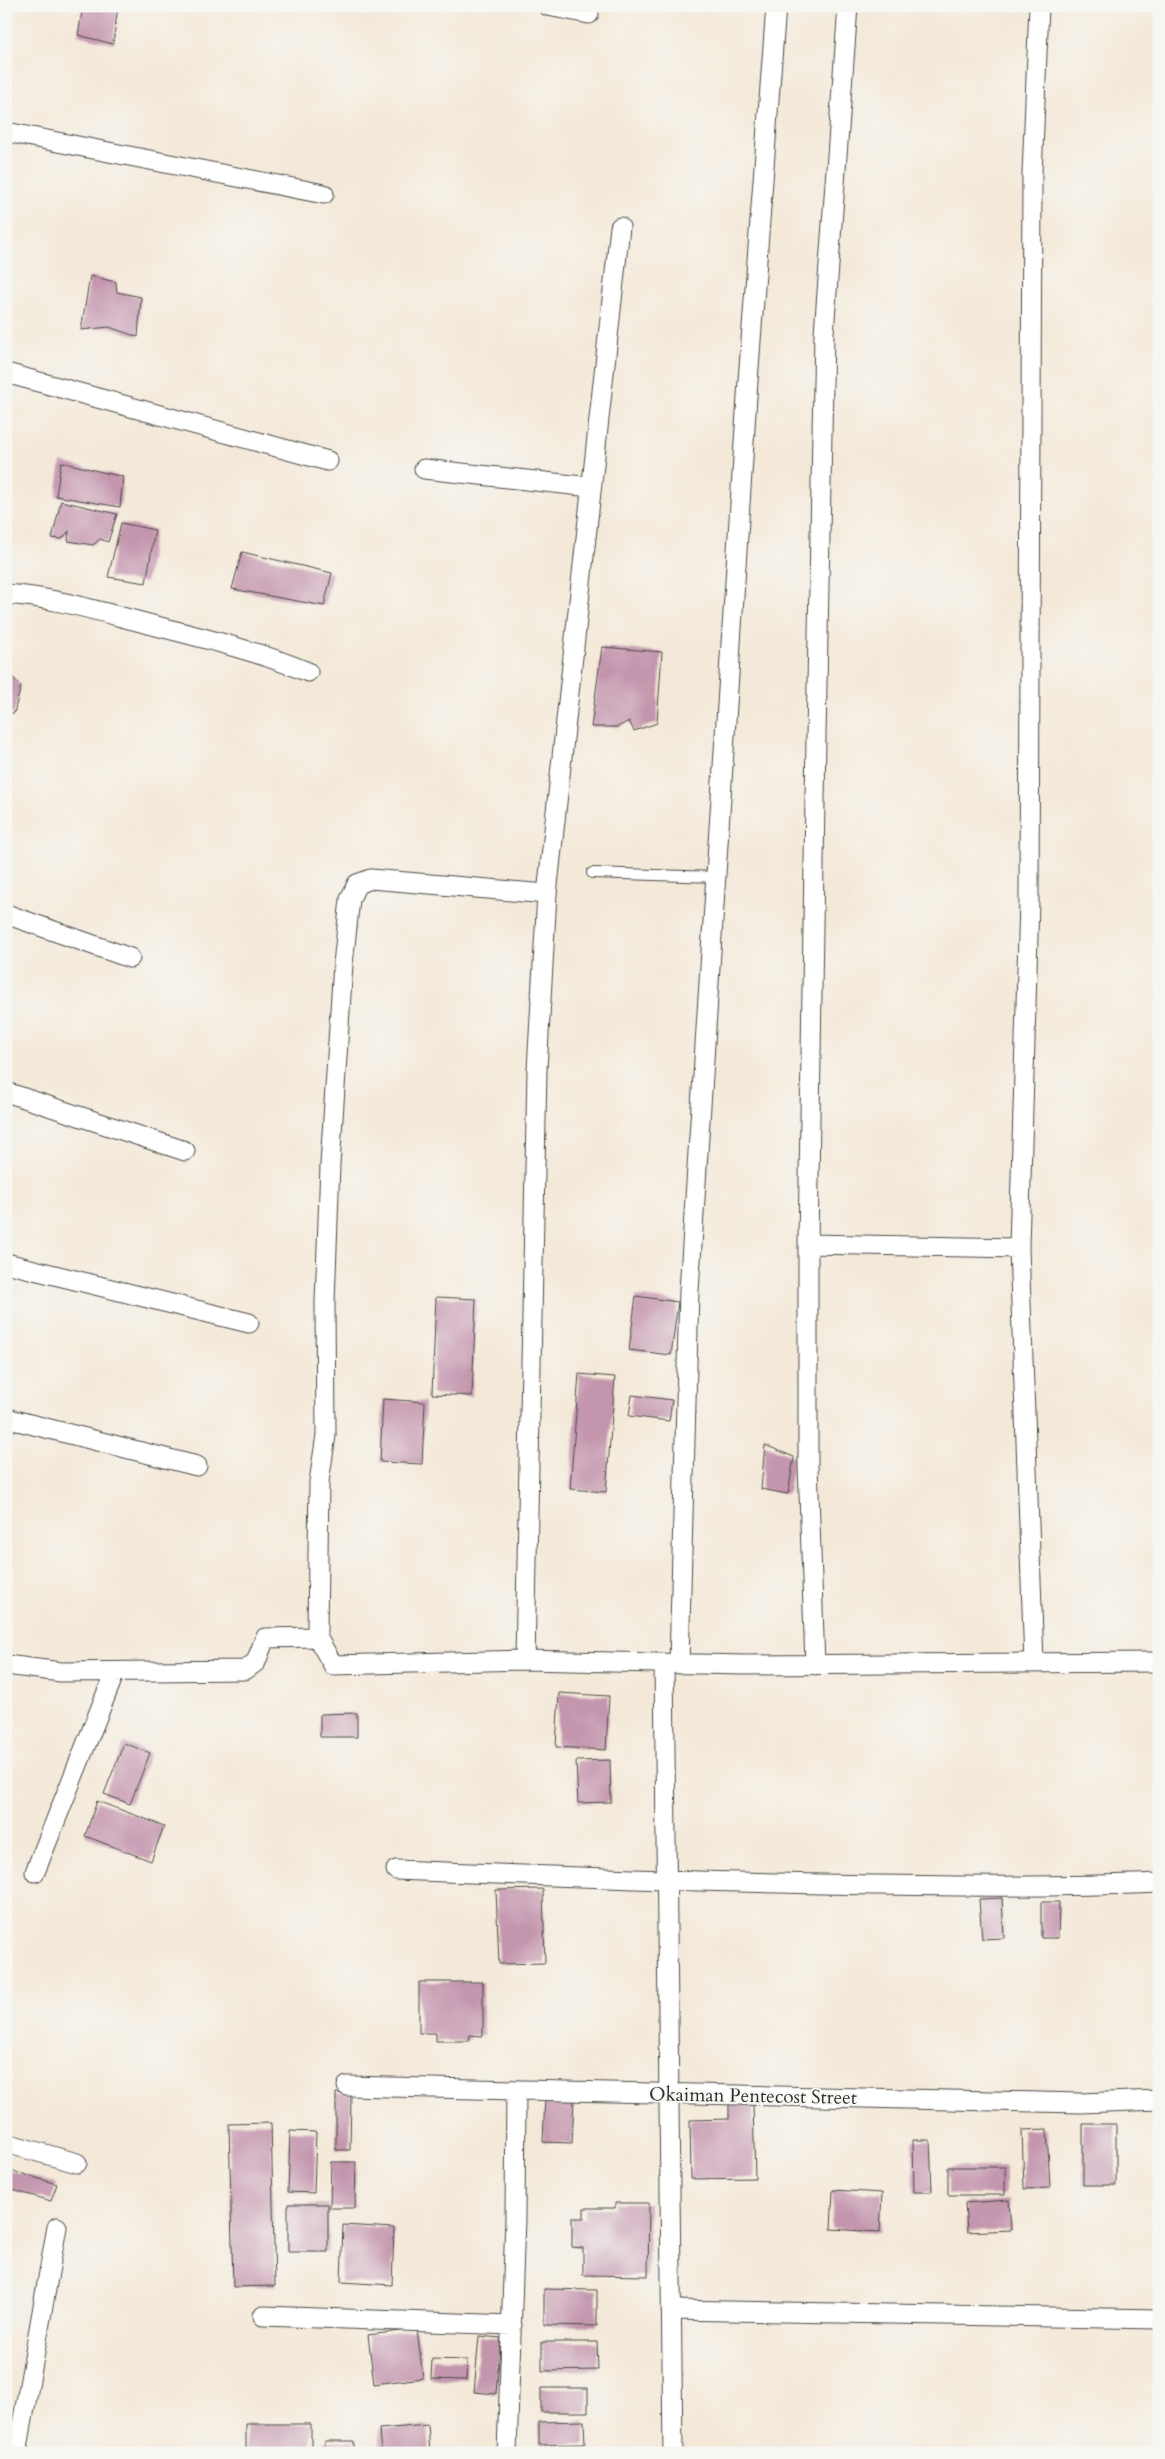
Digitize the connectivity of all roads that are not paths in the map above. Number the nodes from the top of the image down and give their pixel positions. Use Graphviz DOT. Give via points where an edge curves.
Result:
graph roads {
  1 [pos="548,6"];
  2 [pos="776,6"];
  3 [pos="848,6"];
  4 [pos="1039,6"];
  5 [pos="589,14"];
  6 [pos="6,132"];
  7 [pos="324,194"];
  8 [pos="620,227"];
  9 [pos="6,373"];
  10 [pos="328,461"];
  11 [pos="424,469"];
  12 [pos="591,487"];
  13 [pos="6,594"];
  14 [pos="308,672"];
  15 [pos="592,872"];
  16 [pos="717,877"];
  17 [pos="547,894"];
  18 [pos="6,914"];
  19 [pos="130,958"];
  20 [pos="6,1092"];
  21 [pos="185,1151"];
  22 [pos="808,1244"];
  23 [pos="1019,1248"];
  24 [pos="6,1263"];
  25 [pos="249,1323"];
  26 [pos="6,1418"];
  27 [pos="197,1466"];
  28 [pos="312,1637"];
  29 [pos="525,1660"];
  30 [pos="1159,1662"];
  31 [pos="1034,1663"];
  32 [pos="671,1664"];
  33 [pos="6,1665"];
  34 [pos="815,1665"];
  35 [pos="115,1672"];
  36 [pos="396,1870"];
  37 [pos="35,1872"];
  38 [pos="666,1881"];
  39 [pos="1159,1883"];
  40 [pos="347,2086"];
  41 [pos="516,2090"];
  42 [pos="670,2094"];
  43 [pos="1159,2100"];
  44 [pos="6,2143"];
  45 [pos="77,2163"];
  46 [pos="57,2227"];
  47 [pos="671,2310"];
  48 [pos="263,2316"];
  49 [pos="1159,2319"];
  50 [pos="512,2325"];
  51 [pos="17,2453"];
  52 [pos="507,2453"];
  53 [pos="673,2453"];
  1 -- 5 [label="street"];
  2 -- 16 [label="street" via="748,381"];
  3 -- 22 [label="street" via="824,333"];
  4 -- 23 [label="street" via="1032,174 1029,901"];
  6 -- 7 [label="street"];
  8 -- 12 [label="street"];
  9 -- 10 [label="street"];
  11 -- 12 [label="street"];
  12 -- 17 [label="street"];
  13 -- 14 [label="street" via="71,604 214,640 266,655"];
  15 -- 16 [label="lane"];
  16 -- 32 [label="street" via="689,1291"];
  17 -- 28 [label="street" via="371,879 357,884 350,899 330,1165 325,1302 326,1435 319,1482"];
  17 -- 29 [label="street" via="538,1070"];
  18 -- 19 [label="street"];
  20 -- 21 [label="street"];
  22 -- 23 [label="street"];
  22 -- 34 [label="street" via="808,1465"];
  23 -- 31 [label="street"];
  24 -- 25 [label="street"];
  26 -- 27 [label="street"];
  28 -- 29 [label="street" via="332,1664"];
  28 -- 35 [label="street" via="265,1638 256,1662 245,1670"];
  29 -- 32 [label="street"];
  30 -- 31 [label="street"];
  31 -- 34 [label="street"];
  32 -- 34 [label="street"];
  32 -- 38 [label="street"];
  33 -- 35 [label="street" via="61,1672"];
  35 -- 37 [label="street"];
  36 -- 38 [label="street"];
  38 -- 39 [label="street" via="1039,1887"];
  38 -- 42 [label="street"];
  40 -- 41 [label="street, Okaiman Pentecost Street"];
  41 -- 42 [label="street, Okaiman Pentecost Street"];
  41 -- 50 [label="street"];
  42 -- 43 [label="street, Okaiman Pentecost Street" via="1080,2103"];
  42 -- 47 [label="street"];
  44 -- 45 [label="street"];
  46 -- 51 [label="street"];
  47 -- 49 [label="street"];
  47 -- 53 [label="street"];
  48 -- 50 [label="street"];
  50 -- 52 [label="street"];
}
